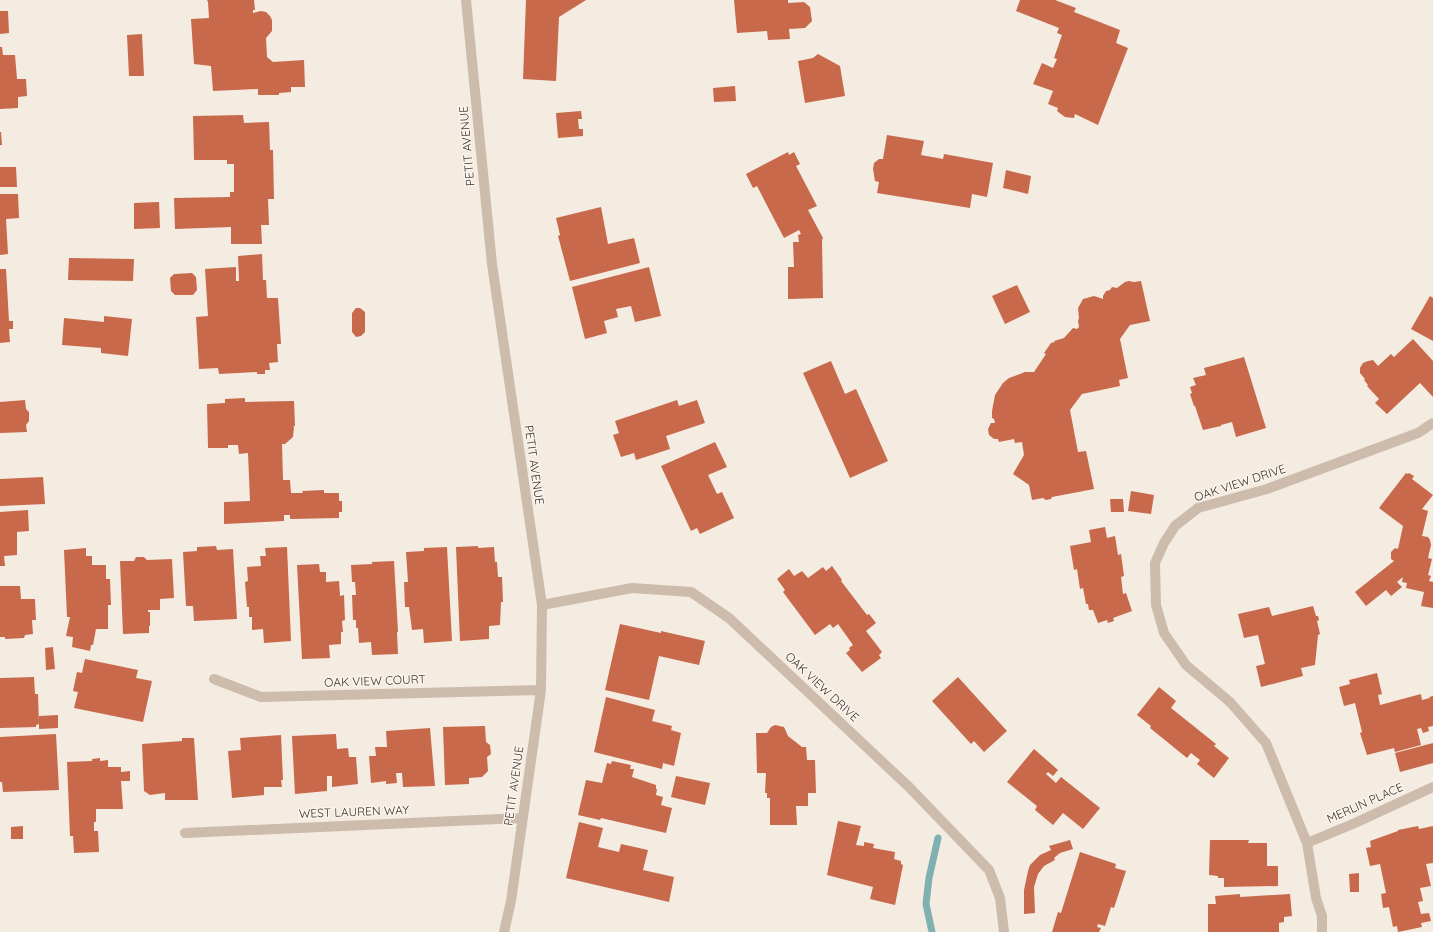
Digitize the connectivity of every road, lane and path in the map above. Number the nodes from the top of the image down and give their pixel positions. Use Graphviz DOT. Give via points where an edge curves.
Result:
graph roads {
  1 [pos="466,0"];
  2 [pos="1433,423"];
  3 [pos="542,605"];
  4 [pos="214,679"];
  5 [pos="541,690"];
  6 [pos="1433,787"];
  7 [pos="523,818"];
  8 [pos="185,833"];
  9 [pos="1307,843"];
  10 [pos="504,932"];
  11 [pos="1004,932"];
  12 [pos="1322,932"];
  1 -- 3 [label="street, PETIT AVENUE" via="492,264"];
  2 -- 9 [label="street, OAK VIEW DRIVE" via="1418,433 1281,484 1198,508 1175,526 1155,563 1156,605 1164,633 1186,665 1230,702 1266,744"];
  3 -- 5 [label="street, PETIT AVENUE"];
  3 -- 11 [label="street, OAK VIEW DRIVE" via="639,588 691,592 730,618 909,787 989,870 1000,898"];
  4 -- 5 [label="street, OAK VIEW COURT" via="261,697"];
  5 -- 7 [label="street, PETIT AVENUE"];
  6 -- 9 [label="street, MERLIN PLACE"];
  7 -- 8 [label="street, WEST LAUREN WAY"];
  7 -- 10 [label="street, PETIT AVENUE"];
  9 -- 12 [label="street, OAK VIEW DRIVE" via="1316,898 1322,916"];
}
